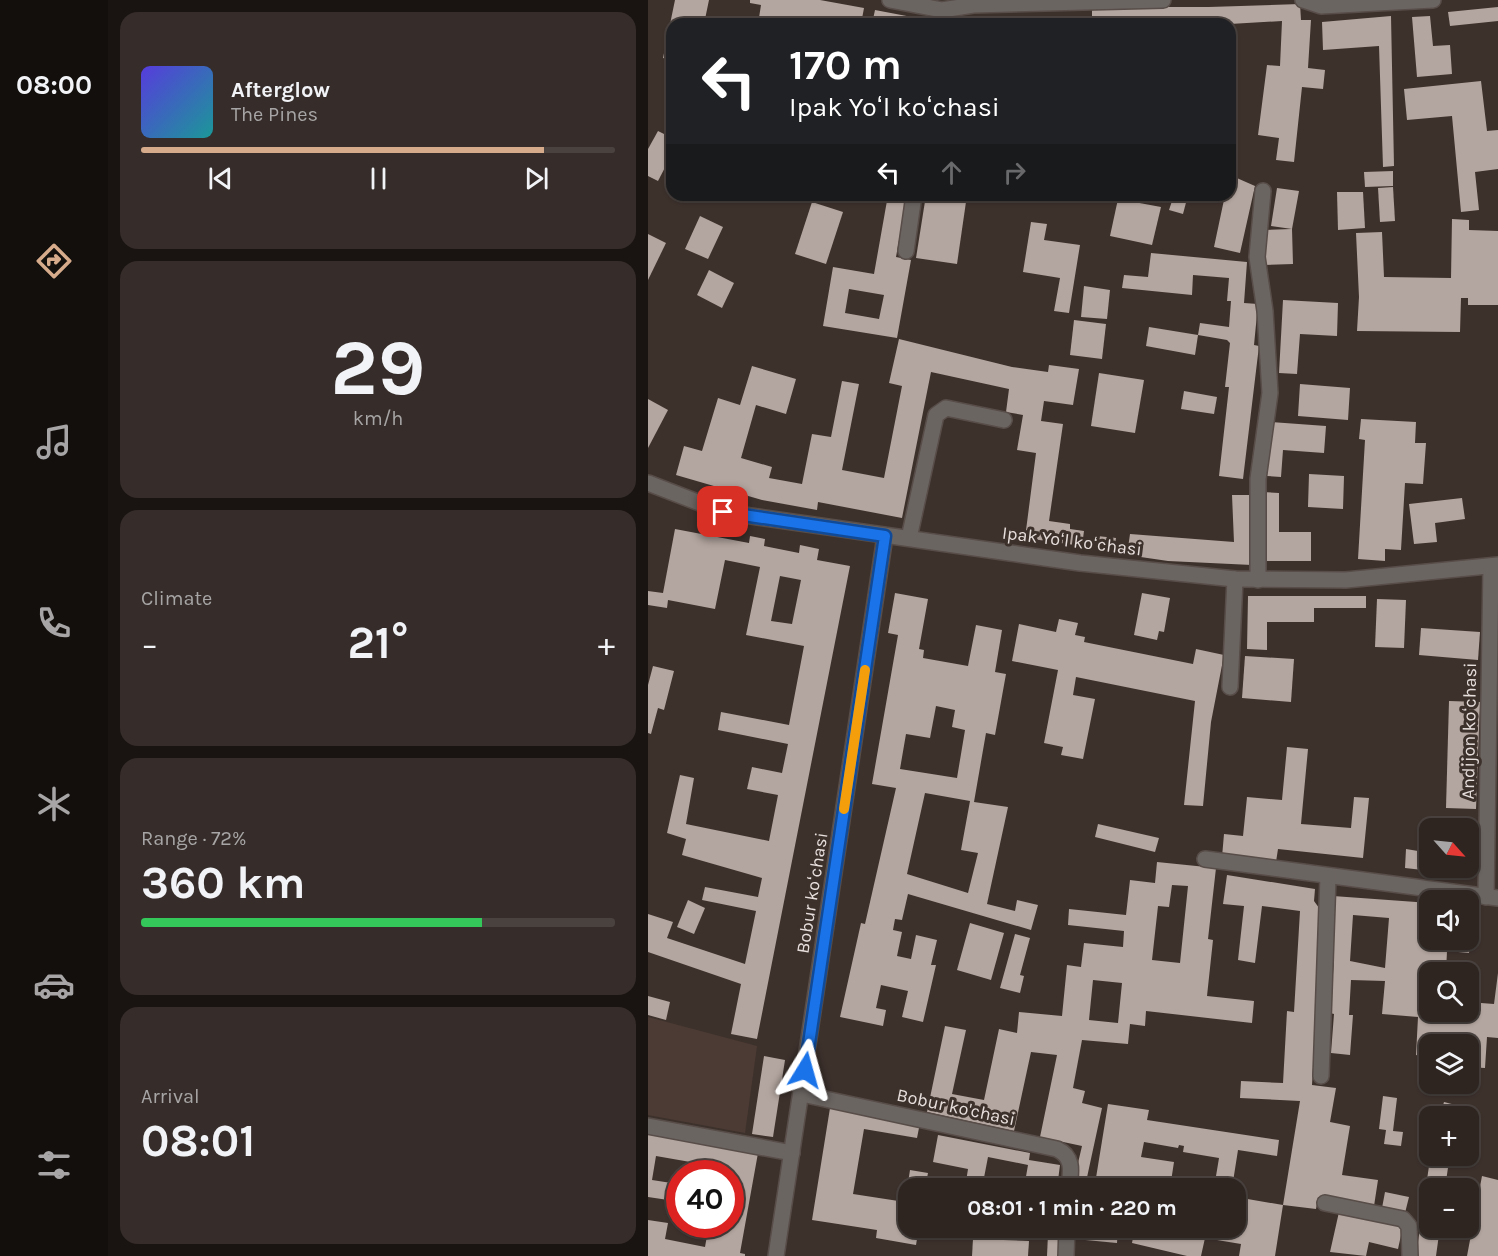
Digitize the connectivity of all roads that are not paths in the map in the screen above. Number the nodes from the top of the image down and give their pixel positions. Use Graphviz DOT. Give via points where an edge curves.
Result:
graph roads {
  1 [pos="890,0"];
  2 [pos="1163,0"];
  3 [pos="1303,0"];
  4 [pos="1433,0"];
  5 [pos="974,2"];
  6 [pos="941,17"];
  7 [pos="1263,191"];
  8 [pos="913,201"];
  9 [pos="906,250"];
  10 [pos="1004,420"];
  11 [pos="648,483"];
  12 [pos="885,536"];
  13 [pos="909,538"];
  14 [pos="1494,566"];
  15 [pos="1235,579"];
  16 [pos="1258,580"];
  17 [pos="1230,687"];
  18 [pos="1205,859"];
  19 [pos="1328,877"];
  20 [pos="1492,898"];
  21 [pos="1321,1076"];
  22 [pos="802,1094"];
  23 [pos="648,1126"];
  24 [pos="792,1153"];
  25 [pos="1070,1178"];
  26 [pos="1324,1203"];
  27 [pos="1066,1238"];
  28 [pos="776,1256"];
  29 [pos="1066,1256"];
  30 [pos="1410,1256"];
  1 -- 6 [label="street"];
  2 -- 5 [label="street"];
  3 -- 4 [label="street" via="1321,6"];
  5 -- 6 [label="street"];
  7 -- 16 [label="street" via="1257,257 1270,393 1258,479"];
  8 -- 9 [label="street"];
  10 -- 13 [label="street" via="946,408 936,415"];
  11 -- 12 [label="street, Ipak Yoʻl koʻchasi" via="723,512"];
  12 -- 13 [label="street, Ipak Yoʻl koʻchasi"];
  12 -- 22 [label="street, Bobur koʻchasi"];
  13 -- 15 [label="street, Ipak Yoʻl koʻchasi" via="1080,563"];
  14 -- 16 [label="street, Ipak Yoʻl koʻchasi" via="1346,580"];
  14 -- 20 [label="street, Andijon koʻchasi"];
  15 -- 16 [label="street, Ipak Yoʻl koʻchasi"];
  15 -- 17 [label="street"];
  18 -- 19 [label="street, Andijon koʻchasi"];
  19 -- 20 [label="street, Andijon koʻchasi"];
  19 -- 21 [label="street"];
  22 -- 24 [label="street, Bobur koʻchasi"];
  22 -- 25 [label="street, Bobur ko'chasi" via="1057,1149 1066,1154 1071,1164"];
  23 -- 24 [label="street"];
  24 -- 28 [label="street, Bobur koʻchasi"];
  26 -- 30 [label="street" via="1403,1219 1409,1226"];
  27 -- 29 [label="street"];
}
